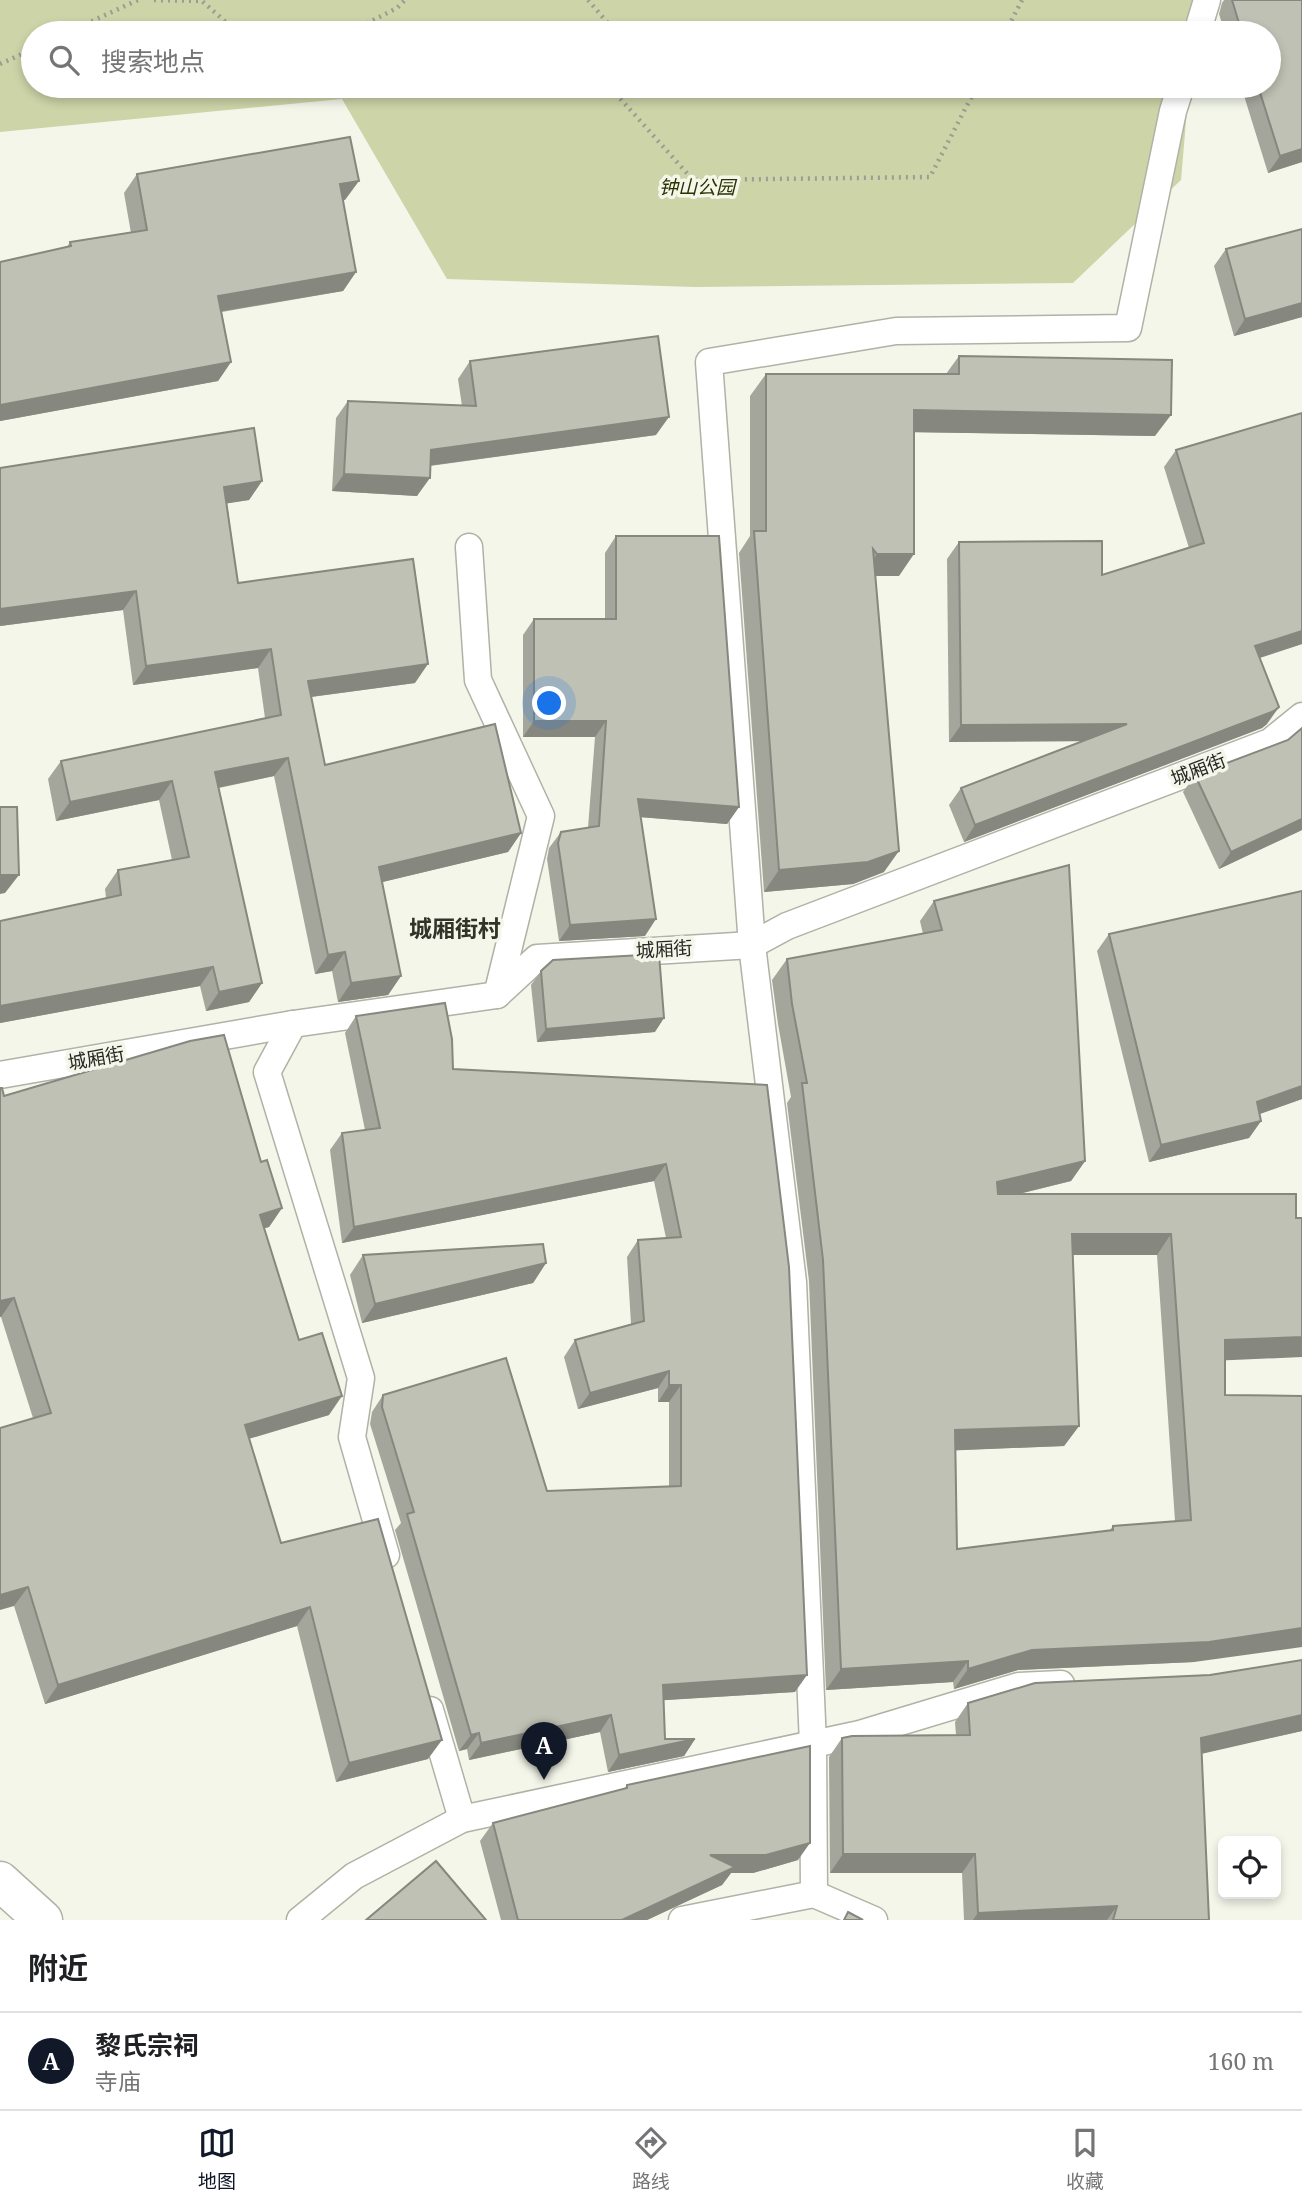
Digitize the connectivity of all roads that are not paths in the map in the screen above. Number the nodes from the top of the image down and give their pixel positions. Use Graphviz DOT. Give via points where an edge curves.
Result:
graph roads {
  1 [pos="1207,0"];
  2 [pos="1201,21"];
  3 [pos="1177,98"];
  4 [pos="469,547"];
  5 [pos="1302,716"];
  6 [pos="752,945"];
  7 [pos="497,995"];
  8 [pos="293,1024"];
  9 [pos="0,1075"];
  10 [pos="394,1582"];
  11 [pos="1087,1683"];
  12 [pos="424,1687"];
  13 [pos="813,1744"];
  14 [pos="461,1819"];
  15 [pos="0,1881"];
  16 [pos="814,1895"];
  17 [pos="43,1920"];
  18 [pos="300,1920"];
  19 [pos="682,1920"];
  20 [pos="874,1920"];
  1 -- 2 [label="lane"];
  3 -- 6 [label="lane" via="1129,328 896,331 709,362"];
  4 -- 7 [label="lane" via="478,680 541,816"];
  5 -- 6 [label="lane, 城厢街" via="1270,741 787,926"];
  6 -- 7 [label="lane, 城厢街" via="537,958"];
  6 -- 13 [label="lane" via="793,1282"];
  7 -- 8 [label="lane, 城厢街"];
  8 -- 9 [label="lane, 城厢街"];
  8 -- 10 [label="lane" via="267,1072 361,1378 352,1437"];
  11 -- 13 [label="lane" via="1019,1686"];
  12 -- 14 [label="lane"];
  13 -- 14 [label="lane"];
  13 -- 16 [label="lane"];
  14 -- 18 [label="lane" via="354,1876"];
  15 -- 17 [label="main road"];
  16 -- 19 [label="lane"];
  16 -- 20 [label="lane"];
}
